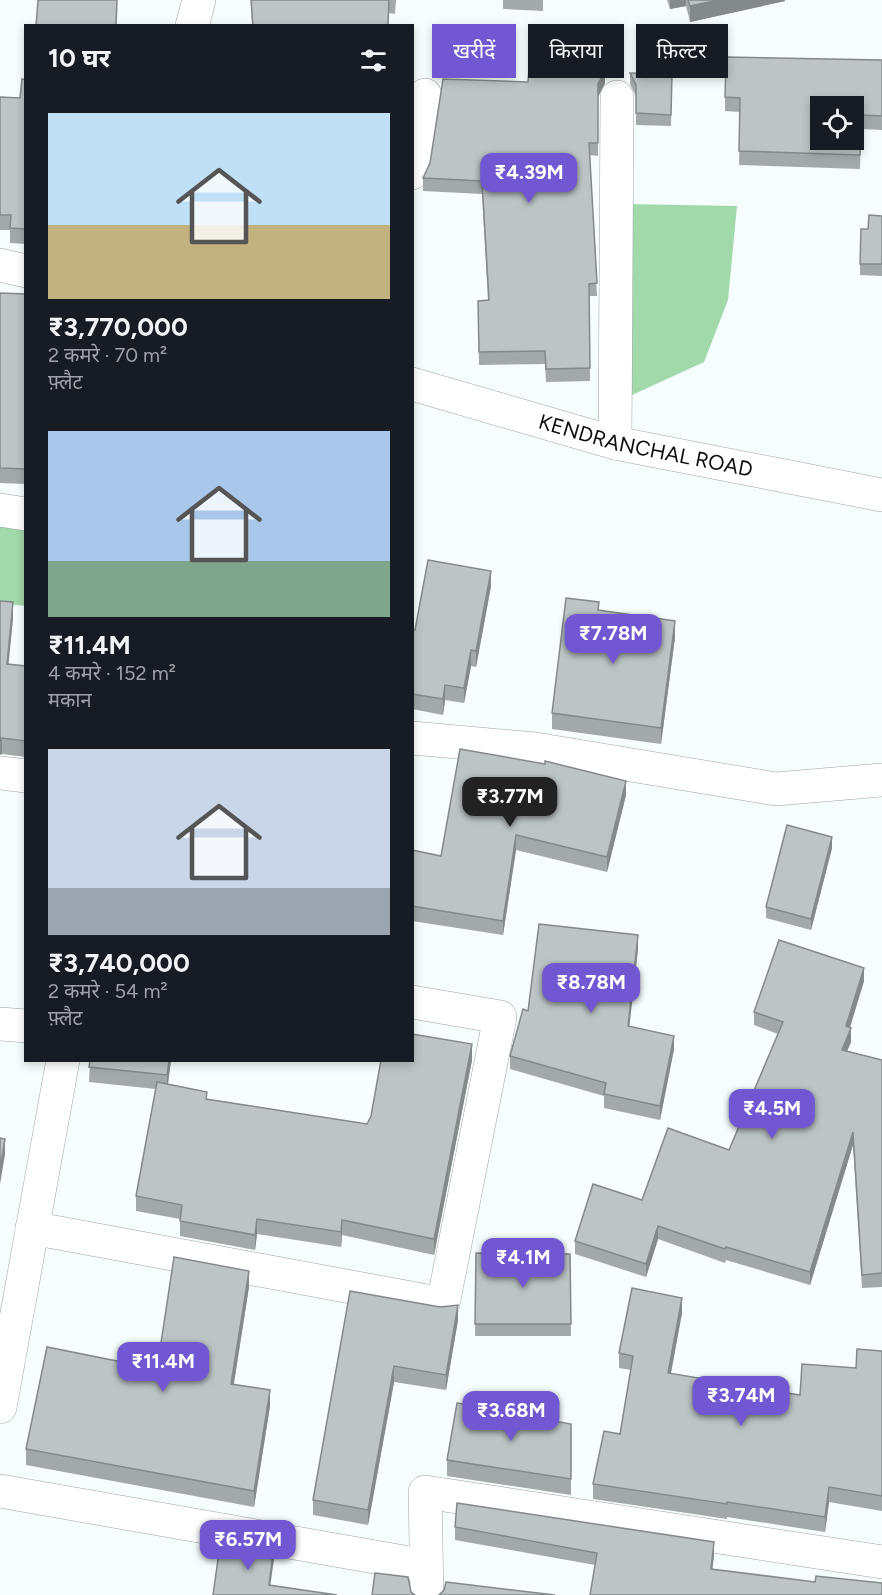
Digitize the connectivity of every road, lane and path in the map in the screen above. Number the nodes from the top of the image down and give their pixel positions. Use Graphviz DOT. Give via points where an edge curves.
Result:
graph roads {
  1 [pos="199,0"];
  2 [pos="193,24"];
  3 [pos="425,95"];
  4 [pos="617,97"];
  5 [pos="414,161"];
  6 [pos="414,385"];
  7 [pos="615,443"];
  8 [pos="882,495"];
  9 [pos="0,510"];
  10 [pos="24,514"];
  11 [pos="414,738"];
  12 [pos="0,773"];
  13 [pos="24,776"];
  14 [pos="882,780"];
  15 [pos="414,1002"];
  16 [pos="0,1024"];
  17 [pos="24,1026"];
  18 [pos="63,1062"];
  19 [pos="32,1228"];
  20 [pos="1,1400"];
  21 [pos="0,1491"];
  22 [pos="882,1562"];
  23 [pos="427,1581"];
  1 -- 2 [label="street"];
  3 -- 5 [label="street"];
  4 -- 7 [label="street"];
  6 -- 7 [label="street, KENDRANCHAL ROAD"];
  7 -- 8 [label="street, KENDRANCHAL ROAD"];
  9 -- 10 [label="street"];
  11 -- 14 [label="street" via="535,750 776,789"];
  12 -- 13 [label="street"];
  15 -- 19 [label="street" via="500,1017 443,1304"];
  16 -- 17 [label="street"];
  18 -- 19 [label="street"];
  19 -- 20 [label="street"];
  21 -- 23 [label="street"];
  22 -- 23 [label="street" via="424,1492"];
}
